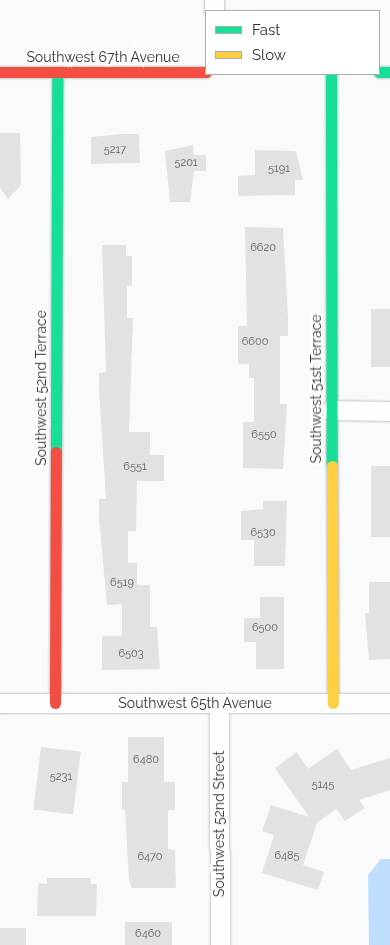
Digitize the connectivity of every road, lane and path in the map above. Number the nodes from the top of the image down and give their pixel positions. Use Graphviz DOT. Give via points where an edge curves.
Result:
graph roads {
  1 [pos="0,72"];
  2 [pos="57,72"];
  3 [pos="205,72"];
  4 [pos="331,75"];
  5 [pos="331,410"];
  6 [pos="390,411"];
  7 [pos="219,703"];
  8 [pos="333,703"];
  9 [pos="390,703"];
  10 [pos="0,704"];
  11 [pos="55,704"];
  12 [pos="220,945"];
  1 -- 2 [label="street, Southwest 67th Avenue"];
  2 -- 3 [label="street, Southwest 67th Avenue"];
  2 -- 11 [label="street, Southwest 52nd Terrace"];
  4 -- 5 [label="street, Southwest 51st Terrace"];
  5 -- 6 [label="street"];
  5 -- 8 [label="street, Southwest 51st Terrace"];
  7 -- 8 [label="street, Southwest 65th Avenue"];
  7 -- 11 [label="street, Southwest 65th Avenue"];
  7 -- 12 [label="street, Southwest 52nd Street"];
  8 -- 9 [label="street, Southwest 65th Avenue"];
  10 -- 11 [label="street, Southwest 65th Avenue"];
}
